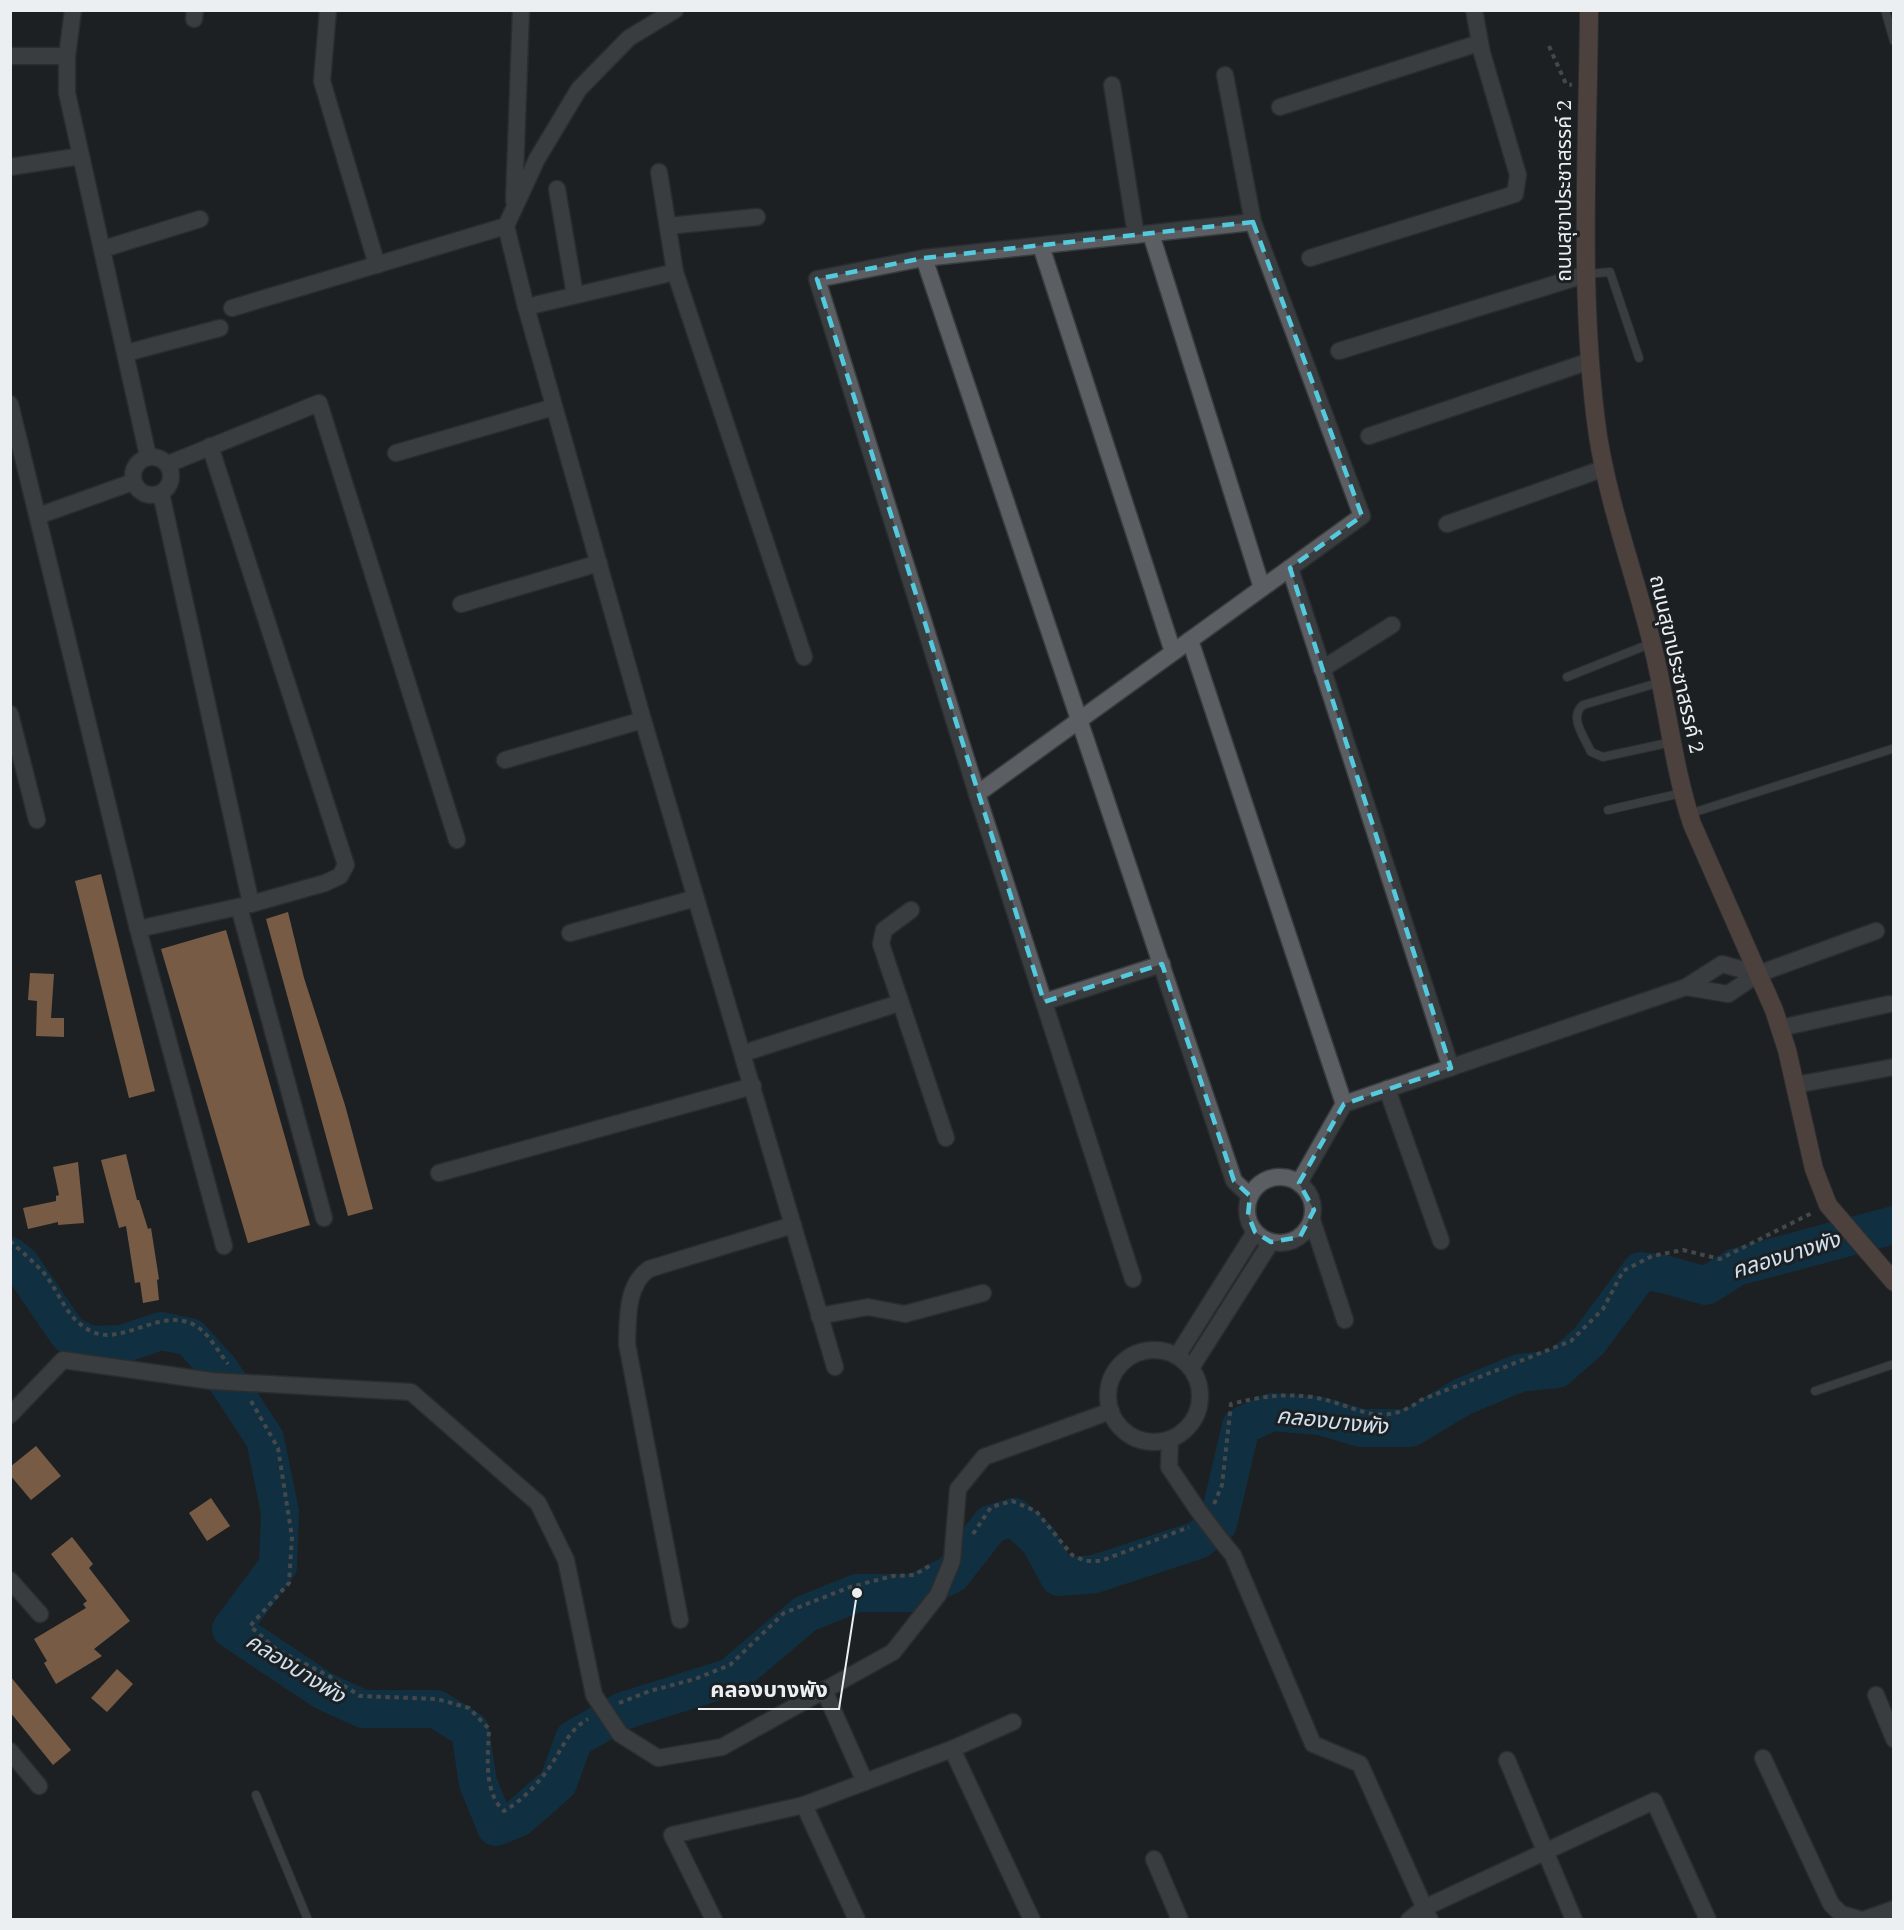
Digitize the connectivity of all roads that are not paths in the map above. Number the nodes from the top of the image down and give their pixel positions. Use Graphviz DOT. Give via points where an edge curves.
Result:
graph roads {
  1 [pos="73,10"];
  2 [pos="328,10"];
  3 [pos="521,10"];
  4 [pos="675,10"];
  5 [pos="1474,10"];
  6 [pos="1589,10"];
  7 [pos="1885,10"];
  8 [pos="1893,41"];
  9 [pos="1479,43"];
  10 [pos="10,56"];
  11 [pos="67,56"];
  12 [pos="1225,75"];
  13 [pos="1112,85"];
  14 [pos="1280,107"];
  15 [pos="81,156"];
  16 [pos="10,167"];
  17 [pos="659,172"];
  18 [pos="557,189"];
  19 [pos="513,210"];
  20 [pos="757,217"];
  21 [pos="200,219"];
  22 [pos="1253,222"];
  23 [pos="506,226"];
  24 [pos="668,226"];
  25 [pos="1144,234"];
  26 [pos="1041,246"];
  27 [pos="103,249"];
  28 [pos="924,258"];
  29 [pos="1310,258"];
  30 [pos="377,265"];
  31 [pos="675,272"];
  32 [pos="1587,274"];
  33 [pos="575,295"];
  34 [pos="526,307"];
  35 [pos="232,308"];
  36 [pos="220,328"];
  37 [pos="1339,351"];
  38 [pos="126,353"];
  39 [pos="1639,358"];
  40 [pos="1590,361"];
  41 [pos="10,404"];
  42 [pos="554,407"];
  43 [pos="1370,436"];
  44 [pos="210,446"];
  45 [pos="396,453"];
  46 [pos="148,456"];
  47 [pos="168,464"];
  48 [pos="1605,468"];
  49 [pos="133,482"];
  50 [pos="161,493"];
  51 [pos="38,516"];
  52 [pos="1447,524"];
  53 [pos="599,563"];
  54 [pos="1290,568"];
  55 [pos="1262,588"];
  56 [pos="461,604"];
  57 [pos="1392,625"];
  58 [pos="1190,640"];
  59 [pos="1652,642"];
  60 [pos="1173,652"];
  61 [pos="804,657"];
  62 [pos="1322,669"];
  63 [pos="1567,677"];
  64 [pos="1661,682"];
  65 [pos="10,714"];
  66 [pos="643,720"];
  67 [pos="1080,720"];
  68 [pos="1673,742"];
  69 [pos="1892,749"];
  70 [pos="505,760"];
  71 [pos="1682,793"];
  72 [pos="977,795"];
  73 [pos="1608,810"];
  74 [pos="1689,814"];
  75 [pos="37,819"];
  76 [pos="458,840"];
  77 [pos="696,898"];
  78 [pos="245,905"];
  79 [pos="911,910"];
  80 [pos="138,929"];
  81 [pos="1876,931"];
  82 [pos="570,933"];
  83 [pos="1162,964"];
  84 [pos="1758,974"];
  85 [pos="1686,987"];
  86 [pos="1044,1002"];
  87 [pos="899,1003"];
  88 [pos="1889,1004"];
  89 [pos="1780,1028"];
  90 [pos="744,1053"];
  91 [pos="1893,1067"];
  92 [pos="1451,1068"];
  93 [pos="1795,1085"];
  94 [pos="753,1086"];
  95 [pos="1388,1089"];
  96 [pos="1344,1104"];
  97 [pos="946,1138"];
  98 [pos="439,1173"];
  99 [pos="1299,1183"];
  100 [pos="1250,1196"];
  101 [pos="324,1218"];
  102 [pos="1312,1220"];
  103 [pos="793,1225"];
  104 [pos="1255,1232"];
  105 [pos="1441,1241"];
  106 [pos="1271,1242"];
  107 [pos="224,1246"];
  108 [pos="1133,1279"];
  109 [pos="1893,1282"];
  110 [pos="983,1293"];
  111 [pos="819,1316"];
  112 [pos="1344,1320"];
  113 [pos="1178,1356"];
  114 [pos="1893,1364"];
  115 [pos="835,1367"];
  116 [pos="1191,1368"];
  117 [pos="1815,1391"];
  118 [pos="1111,1411"];
  119 [pos="10,1415"];
  120 [pos="1170,1439"];
  121 [pos="10,1580"];
  122 [pos="40,1614"];
  123 [pos="680,1620"];
  124 [pos="824,1690"];
  125 [pos="1876,1695"];
  126 [pos="1012,1722"];
  127 [pos="1893,1740"];
  128 [pos="952,1749"];
  129 [pos="10,1751"];
  130 [pos="1763,1758"];
  131 [pos="1507,1760"];
  132 [pos="865,1782"];
  133 [pos="39,1786"];
  134 [pos="256,1795"];
  135 [pos="804,1805"];
  136 [pos="1544,1853"];
  137 [pos="1154,1859"];
  138 [pos="1893,1909"];
  139 [pos="1427,1914"];
  140 [pos="308,1920"];
  141 [pos="714,1920"];
  142 [pos="857,1920"];
  143 [pos="1032,1920"];
  144 [pos="1180,1920"];
  145 [pos="1409,1920"];
  146 [pos="1574,1920"];
  147 [pos="1708,1920"];
  148 [pos="1862,1920"];
  1 -- 11 [label="street"];
  2 -- 30 [label="street" via="322,81"];
  3 -- 19 [label="street"];
  4 -- 19 [label="street" via="629,38 579,89 537,159"];
  5 -- 9 [label="street"];
  6 -- 32 [label="street, ถนนสุขาประชาสรรค์ 2"];
  7 -- 8 [label="lane"];
  9 -- 14 [label="street"];
  9 -- 29 [label="street" via="1518,175 1515,194"];
  10 -- 11 [label="street"];
  11 -- 15 [label="street" via="67,93"];
  12 -- 22 [label="street"];
  13 -- 25 [label="street"];
  15 -- 16 [label="street"];
  15 -- 27 [label="street"];
  17 -- 24 [label="street"];
  18 -- 33 [label="street"];
  19 -- 23 [label="street"];
  20 -- 24 [label="street"];
  21 -- 27 [label="street"];
  22 -- 25 [label="street"];
  22 -- 54 [label="street" via="1362,516"];
  23 -- 30 [label="street"];
  23 -- 34 [label="street"];
  24 -- 31 [label="street"];
  25 -- 26 [label="street"];
  25 -- 55 [label="street"];
  26 -- 28 [label="street"];
  26 -- 60 [label="street"];
  27 -- 38 [label="street"];
  28 -- 67 [label="street"];
  28 -- 72 [label="street" via="817,279"];
  30 -- 35 [label="street"];
  31 -- 33 [label="street"];
  31 -- 61 [label="street"];
  32 -- 37 [label="street"];
  32 -- 39 [label="lane" via="1610,272"];
  32 -- 40 [label="street, ถนนสุขาประชาสรรค์ 2"];
  33 -- 34 [label="street"];
  34 -- 42 [label="street"];
  36 -- 38 [label="street"];
  38 -- 46 [label="street"];
  40 -- 43 [label="street"];
  40 -- 48 [label="street, ถนนสุขาประชาสรรค์ 2"];
  41 -- 51 [label="street"];
  42 -- 45 [label="street"];
  42 -- 53 [label="street"];
  44 -- 47 [label="street"];
  44 -- 76 [label="street" via="319,403"];
  44 -- 78 [label="street" via="346,861 345,872 340,876"];
  46 -- 47 [label="street" via="159,457"];
  46 -- 49 [label="street" via="138,461"];
  47 -- 50 [label="street" via="172,475"];
  48 -- 52 [label="street"];
  48 -- 59 [label="street, ถนนสุขาประชาสรรค์ 2"];
  49 -- 50 [label="street" via="150,495"];
  49 -- 51 [label="street"];
  50 -- 78 [label="street"];
  51 -- 80 [label="street"];
  53 -- 56 [label="street"];
  53 -- 66 [label="street"];
  54 -- 55 [label="street"];
  54 -- 62 [label="street"];
  55 -- 58 [label="street"];
  57 -- 62 [label="street"];
  58 -- 60 [label="street"];
  58 -- 96 [label="street"];
  59 -- 63 [label="lane"];
  59 -- 64 [label="street, ถนนสุขาประชาสรรค์ 2"];
  60 -- 67 [label="street"];
  62 -- 92 [label="street"];
  64 -- 68 [label="street, ถนนสุขาประชาสรรค์ 2"];
  64 -- 68 [label="lane" via="1583,705 1575,719 1591,752 1603,757"];
  65 -- 75 [label="street"];
  66 -- 70 [label="street"];
  66 -- 77 [label="street"];
  67 -- 72 [label="street"];
  67 -- 83 [label="street"];
  68 -- 71 [label="street, ถนนสุขาประชาสรรค์ 2"];
  69 -- 74 [label="lane"];
  71 -- 73 [label="lane"];
  71 -- 74 [label="street, ถนนสุขาประชาสรรค์ 2"];
  72 -- 86 [label="street"];
  74 -- 84 [label="street, ถนนสุขาประชาสรรค์ 2"];
  77 -- 82 [label="street"];
  77 -- 90 [label="street"];
  78 -- 80 [label="street"];
  78 -- 101 [label="street"];
  79 -- 87 [label="street" via="881,937"];
  80 -- 107 [label="street"];
  81 -- 84 [label="street"];
  83 -- 86 [label="street"];
  83 -- 100 [label="street" via="1234,1181"];
  84 -- 85 [label="street" via="1728,994"];
  84 -- 85 [label="street" via="1722,964"];
  84 -- 89 [label="street, ถนนสุขาประชาสรรค์ 2"];
  85 -- 92 [label="street"];
  86 -- 108 [label="street"];
  87 -- 90 [label="street"];
  87 -- 97 [label="street"];
  88 -- 89 [label="street"];
  89 -- 93 [label="street, ถนนสุขาประชาสรรค์ 2"];
  90 -- 94 [label="street"];
  91 -- 93 [label="street"];
  92 -- 95 [label="street"];
  93 -- 109 [label="street, ถนนสุขาประชาสรรค์ 2" via="1814,1169 1828,1205"];
  94 -- 98 [label="street"];
  94 -- 103 [label="street"];
  95 -- 96 [label="street"];
  95 -- 105 [label="street"];
  96 -- 99 [label="street"];
  99 -- 100 [label="street" via="1277,1177 1257,1186"];
  99 -- 102 [label="street" via="1312,1199"];
  100 -- 104 [label="street" via="1248,1215"];
  102 -- 106 [label="street" via="1308,1229 1292,1242"];
  102 -- 112 [label="street"];
  103 -- 111 [label="street"];
  103 -- 123 [label="street" via="649,1269 633,1286 627,1344"];
  104 -- 106 [label="street"];
  104 -- 113 [label="street"];
  106 -- 116 [label="street"];
  110 -- 111 [label="street" via="905,1314 868,1307"];
  111 -- 115 [label="street"];
  113 -- 116 [label="street"];
  113 -- 118 [label="street" via="1154,1350 1130,1357 1114,1375"];
  114 -- 117 [label="lane"];
  116 -- 120 [label="street" via="1200,1395 1198,1409 1192,1422"];
  118 -- 120 [label="street" via="1122,1428 1139,1439"];
  118 -- 124 [label="street" via="984,1457 958,1489 952,1557 938,1595 893,1652"];
  119 -- 124 [label="street" via="63,1360 212,1381 411,1392 538,1503 566,1560 594,1695 620,1734 658,1758 722,1747"];
  120 -- 139 [label="street, bridge" via="1169,1467 1233,1555 1314,1744 1360,1764"];
  121 -- 122 [label="street"];
  124 -- 132 [label="street"];
  125 -- 127 [label="street"];
  126 -- 128 [label="street"];
  128 -- 132 [label="street"];
  128 -- 143 [label="street"];
  129 -- 133 [label="street"];
  130 -- 148 [label="street" via="1831,1904 1841,1914"];
  131 -- 136 [label="street"];
  132 -- 135 [label="street"];
  134 -- 140 [label="lane"];
  135 -- 141 [label="street" via="672,1835"];
  135 -- 142 [label="street"];
  136 -- 139 [label="street"];
  136 -- 146 [label="street"];
  136 -- 147 [label="street" via="1654,1801"];
  137 -- 144 [label="street"];
  138 -- 148 [label="street"];
  139 -- 145 [label="street"];
}
